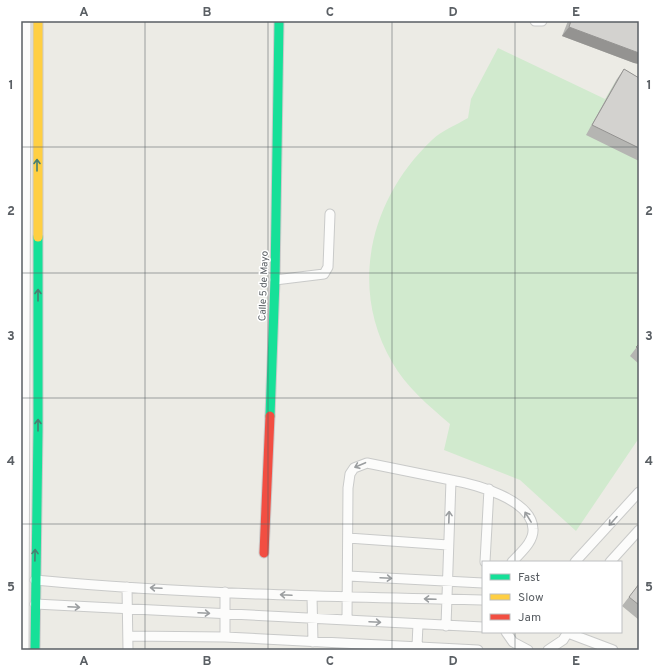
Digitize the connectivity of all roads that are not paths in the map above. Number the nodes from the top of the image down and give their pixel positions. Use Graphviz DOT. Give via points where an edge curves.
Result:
graph roads {
  1 [pos="26,21"];
  2 [pos="38,21"];
  3 [pos="279,21"];
  4 [pos="535,21"];
  5 [pos="542,21"];
  6 [pos="330,214"];
  7 [pos="275,280"];
  8 [pos="451,480"];
  9 [pos="489,490"];
  10 [pos="639,492"];
  11 [pos="639,530"];
  12 [pos="348,538"];
  13 [pos="448,545"];
  14 [pos="264,552"];
  15 [pos="485,561"];
  16 [pos="513,561"];
  17 [pos="576,561"];
  18 [pos="611,561"];
  19 [pos="348,576"];
  20 [pos="35,580"];
  21 [pos="446,581"];
  22 [pos="482,583"];
  23 [pos="127,587"];
  24 [pos="225,592"];
  25 [pos="312,596"];
  26 [pos="347,597"];
  27 [pos="447,599"];
  28 [pos="482,600"];
  29 [pos="35,604"];
  30 [pos="128,609"];
  31 [pos="224,614"];
  32 [pos="312,618"];
  33 [pos="347,620"];
  34 [pos="418,624"];
  35 [pos="446,626"];
  36 [pos="482,627"];
  37 [pos="507,633"];
  38 [pos="567,633"];
  39 [pos="570,633"];
  40 [pos="128,636"];
  41 [pos="225,637"];
  42 [pos="313,642"];
  43 [pos="417,646"];
  44 [pos="24,650"];
  45 [pos="34,650"];
  46 [pos="128,650"];
  47 [pos="478,650"];
  48 [pos="528,650"];
  49 [pos="548,650"];
  50 [pos="610,650"];
  1 -- 44 [label="lane"];
  20 -- 2 [label="main road, one-way" via="38,430"];
  3 -- 7 [label="main road, Calle 5 de Mayo"];
  4 -- 5 [label="lane"];
  6 -- 7 [label="lane" via="328,267 324,274"];
  7 -- 14 [label="main road, Calle 5 de Mayo"];
  8 -- 9 [label="lane"];
  8 -- 12 [label="lane, one-way" via="367,462 360,464 350,474"];
  13 -- 8 [label="lane, one-way"];
  9 -- 15 [label="lane"];
  16 -- 9 [label="lane, one-way" via="532,537 533,528 520,506"];
  10 -- 17 [label="lane, one-way"];
  11 -- 18 [label="lane"];
  12 -- 13 [label="lane"];
  12 -- 19 [label="lane"];
  13 -- 21 [label="lane"];
  19 -- 21 [label="lane, one-way"];
  19 -- 26 [label="lane"];
  20 -- 23 [label="lane"];
  20 -- 29 [label="main road"];
  21 -- 22 [label="lane"];
  21 -- 27 [label="lane"];
  24 -- 23 [label="lane, one-way"];
  23 -- 30 [label="lane"];
  25 -- 24 [label="lane, one-way"];
  24 -- 31 [label="lane"];
  25 -- 26 [label="lane"];
  25 -- 32 [label="lane"];
  27 -- 26 [label="lane, one-way"];
  26 -- 33 [label="lane"];
  27 -- 28 [label="lane"];
  27 -- 35 [label="lane"];
  29 -- 30 [label="lane, one-way"];
  29 -- 45 [label="main road"];
  30 -- 31 [label="lane, one-way"];
  30 -- 40 [label="lane"];
  31 -- 32 [label="lane"];
  31 -- 41 [label="lane"];
  32 -- 33 [label="lane"];
  32 -- 42 [label="lane"];
  33 -- 34 [label="lane, one-way"];
  34 -- 35 [label="lane"];
  34 -- 43 [label="lane"];
  35 -- 36 [label="lane"];
  37 -- 48 [label="lane" via="513,642"];
  38 -- 49 [label="lane" via="556,646"];
  39 -- 50 [label="lane"];
  40 -- 41 [label="lane"];
  40 -- 46 [label="lane"];
  41 -- 42 [label="lane"];
  42 -- 43 [label="lane"];
  43 -- 47 [label="lane"];
}
